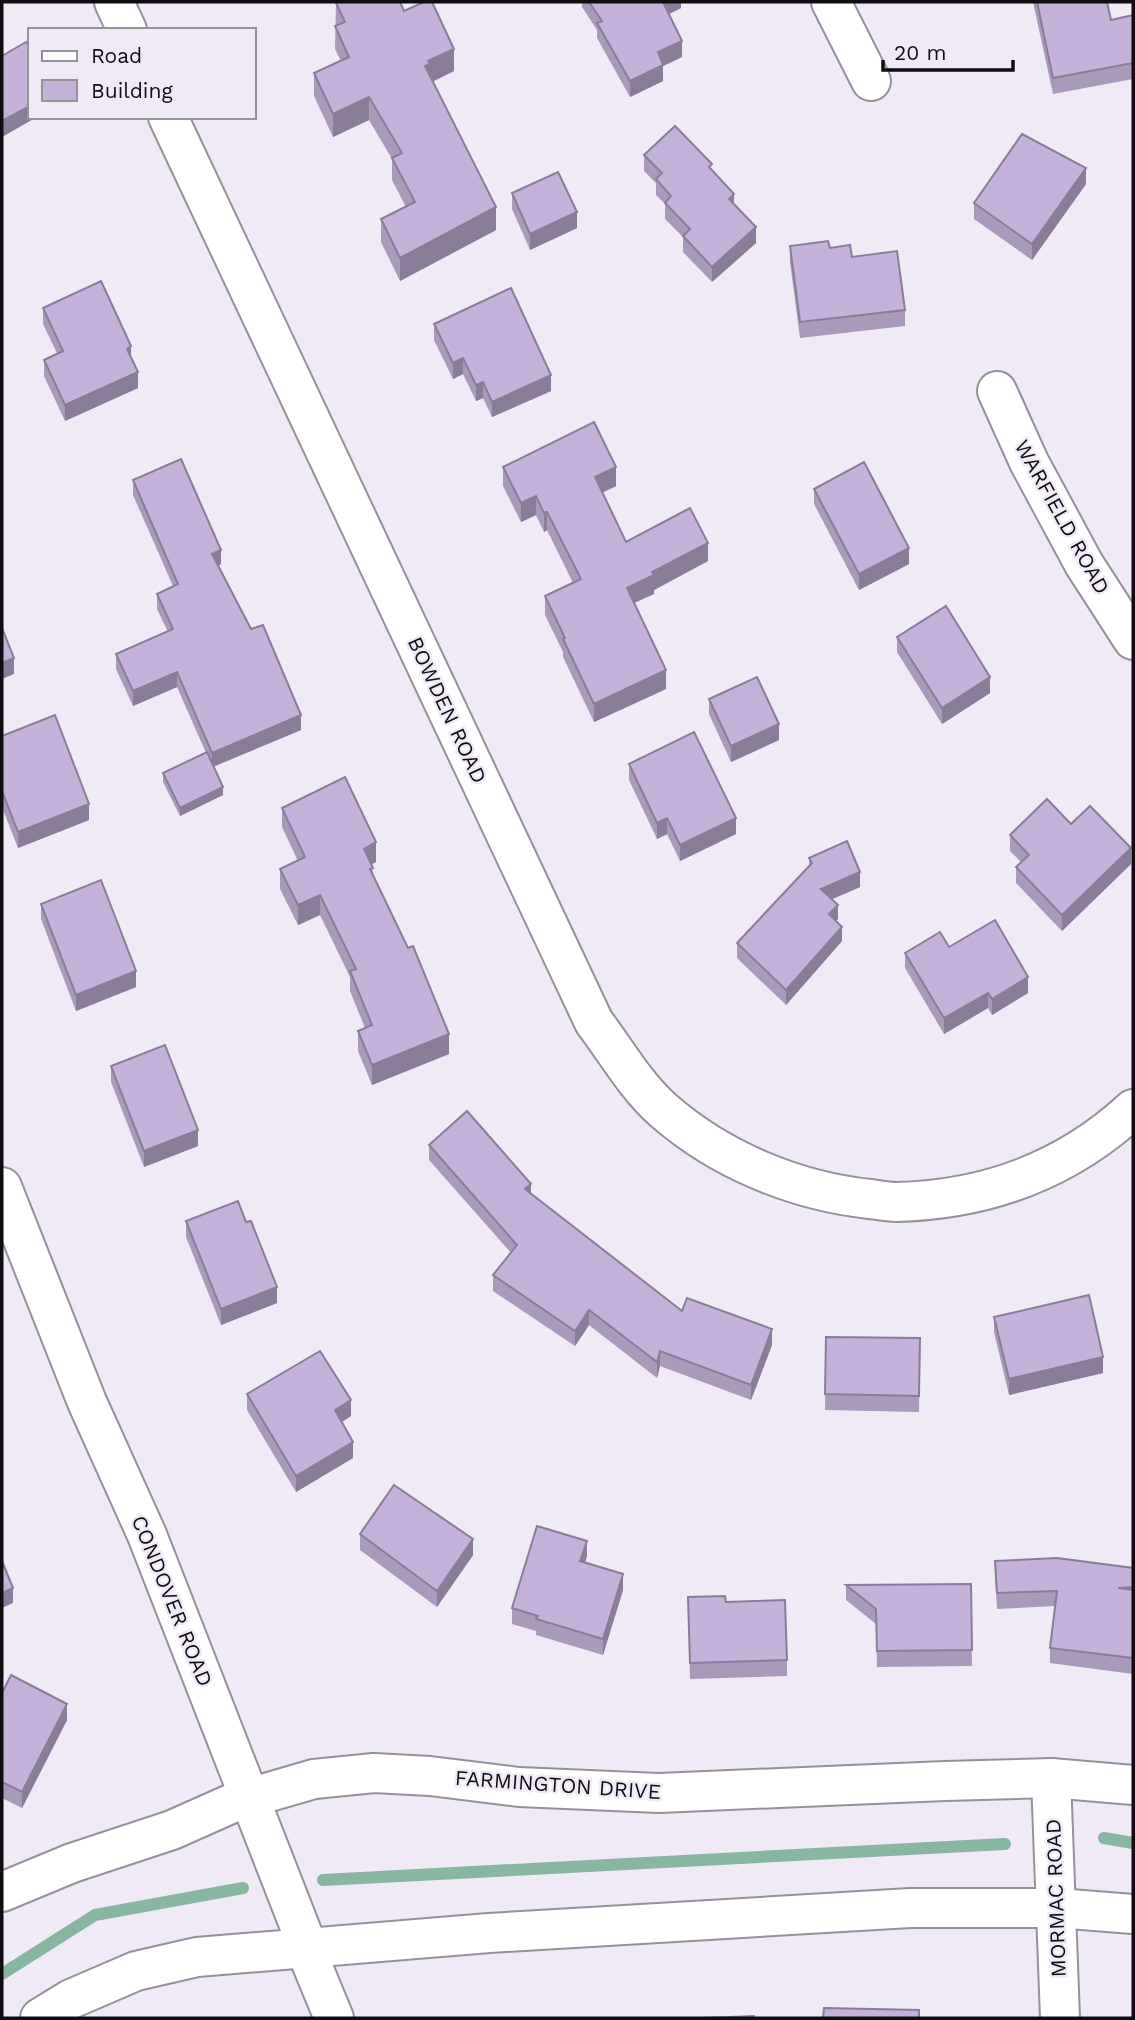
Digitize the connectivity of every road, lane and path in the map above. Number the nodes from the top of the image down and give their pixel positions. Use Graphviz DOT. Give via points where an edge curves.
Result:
graph roads {
  1 [pos="114,2"];
  2 [pos="831,2"];
  3 [pos="126,28"];
  4 [pos="871,82"];
  5 [pos="169,119"];
  6 [pos="998,391"];
  7 [pos="1133,640"];
  8 [pos="1133,1109"];
  9 [pos="2,1187"];
  10 [pos="1051,1778"];
  11 [pos="1133,1785"];
  12 [pos="250,1799"];
  13 [pos="2,1892"];
  14 [pos="1057,1908"];
  15 [pos="1133,1914"];
  16 [pos="305,1948"];
  17 [pos="40,2018"];
  18 [pos="334,2018"];
  19 [pos="1060,2018"];
  1 -- 3 [label="street"];
  2 -- 4 [label="street"];
  5 -- 8 [label="street, BOWDEN ROAD" via="594,1022 647,1094 664,1111 736,1160 839,1196 895,1202 961,1196 1026,1178 1086,1147"];
  6 -- 7 [label="street, WARFIELD ROAD" via="1029,462 1084,564"];
  9 -- 12 [label="street, CONDOVER ROAD" via="87,1402 147,1535"];
  10 -- 11 [label="street, FARMINGTON DRIVE"];
  10 -- 12 [label="street, FARMINGTON DRIVE" via="659,1793 519,1787 374,1773 314,1779"];
  10 -- 14 [label="street, MORMAC ROAD"];
  12 -- 13 [label="street, FARMINGTON DRIVE"];
  12 -- 16 [label="street, CONDOVER ROAD"];
  14 -- 15 [label="street"];
  14 -- 16 [label="street" via="896,1908"];
  14 -- 19 [label="street, MORMAC ROAD"];
  16 -- 17 [label="street" via="197,1957 136,1971"];
  16 -- 18 [label="street, CONDOVER ROAD"];
}
